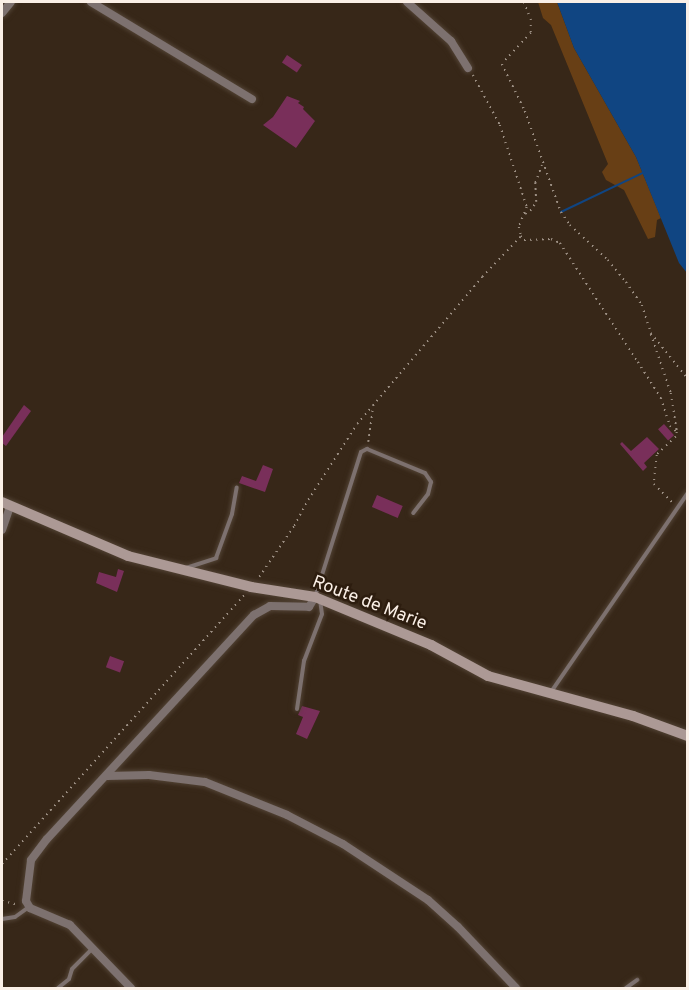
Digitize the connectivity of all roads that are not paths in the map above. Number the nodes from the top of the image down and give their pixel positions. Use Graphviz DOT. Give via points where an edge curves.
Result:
graph roads {
  1 [pos="11,2"];
  2 [pos="91,2"];
  3 [pos="407,2"];
  4 [pos="2,13"];
  5 [pos="468,68"];
  6 [pos="252,99"];
  7 [pos="237,487"];
  8 [pos="687,493"];
  9 [pos="6,505"];
  10 [pos="413,513"];
  11 [pos="2,530"];
  12 [pos="182,569"];
  13 [pos="317,598"];
  14 [pos="551,692"];
  15 [pos="297,709"];
  16 [pos="687,736"];
  17 [pos="107,776"];
  18 [pos="29,906"];
  19 [pos="2,919"];
  20 [pos="93,948"];
  21 [pos="637,980"];
  22 [pos="58,988"];
  23 [pos="131,988"];
  24 [pos="516,988"];
  25 [pos="626,988"];
  1 -- 4 [label="street"];
  2 -- 6 [label="street"];
  3 -- 5 [label="street" via="451,41"];
  7 -- 12 [label="lane" via="216,558"];
  8 -- 14 [label="lane"];
  9 -- 11 [label="street"];
  9 -- 12 [label="street, Route de Marie" via="128,556"];
  10 -- 13 [label="lane" via="428,494 431,482 425,473 367,449 361,452"];
  12 -- 13 [label="street, Route de Marie" via="251,587"];
  13 -- 14 [label="street, Route de Marie" via="432,645 488,676"];
  13 -- 15 [label="lane" via="322,614 304,661"];
  13 -- 17 [label="street" via="309,607 270,606 254,615"];
  14 -- 16 [label="street, Route de Marie"];
  17 -- 18 [label="street" via="31,860 26,901"];
  17 -- 24 [label="street" via="149,775 205,782 287,815 343,844 428,900"];
  18 -- 19 [label="lane" via="15,917"];
  18 -- 20 [label="street" via="70,925"];
  20 -- 22 [label="lane"];
  20 -- 23 [label="street"];
  21 -- 25 [label="lane"];
}
